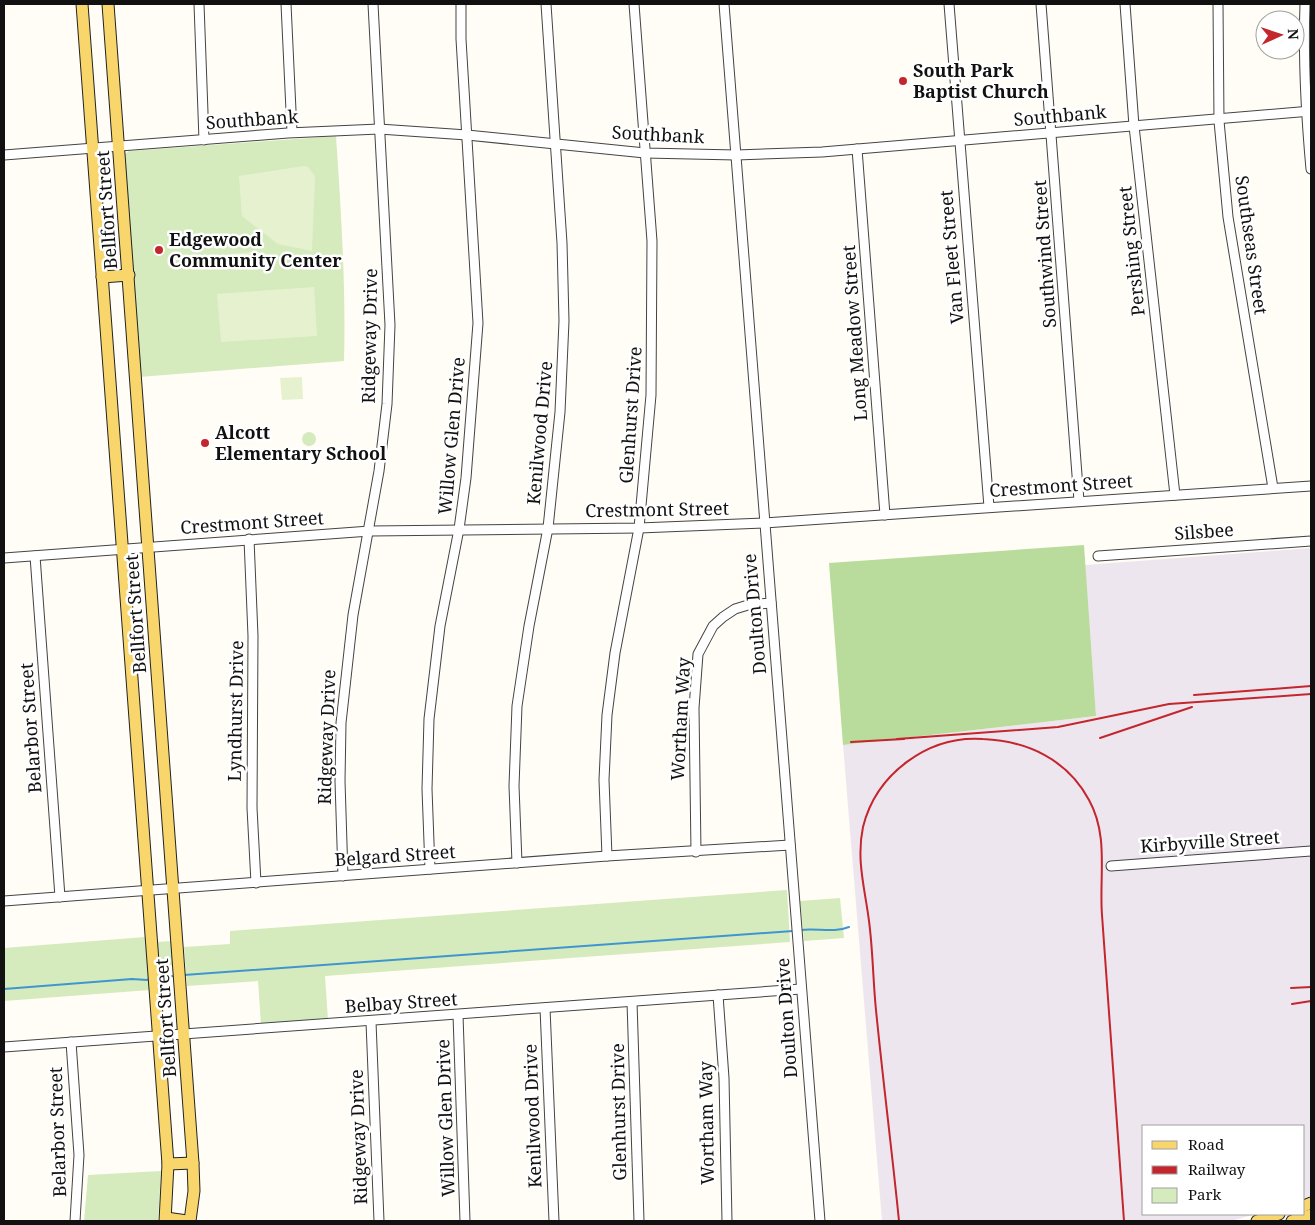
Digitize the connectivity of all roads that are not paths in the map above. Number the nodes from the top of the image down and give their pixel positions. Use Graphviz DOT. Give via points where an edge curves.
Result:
graph roads {
  1 [pos="82,4"];
  2 [pos="108,4"];
  3 [pos="199,4"];
  4 [pos="286,4"];
  5 [pos="373,4"];
  6 [pos="461,4"];
  7 [pos="546,4"];
  8 [pos="634,4"];
  9 [pos="724,4"];
  10 [pos="949,4"];
  11 [pos="1041,4"];
  12 [pos="1125,4"];
  13 [pos="1218,4"];
  14 [pos="1305,4"];
  15 [pos="1309,111"];
  16 [pos="1219,121"];
  17 [pos="1134,126"];
  18 [pos="379,129"];
  19 [pos="292,132"];
  20 [pos="1051,133"];
  21 [pos="467,135"];
  22 [pos="204,140"];
  23 [pos="959,140"];
  24 [pos="554,143"];
  25 [pos="4,144"];
  26 [pos="120,147"];
  27 [pos="92,149"];
  28 [pos="857,149"];
  29 [pos="646,153"];
  30 [pos="736,154"];
  31 [pos="4,155"];
  32 [pos="1311,169"];
  33 [pos="129,276"];
  34 [pos="102,277"];
  35 [pos="1311,486"];
  36 [pos="1273,488"];
  37 [pos="1175,495"];
  38 [pos="1079,502"];
  39 [pos="989,507"];
  40 [pos="886,515"];
  41 [pos="764,523"];
  42 [pos="548,528"];
  43 [pos="639,528"];
  44 [pos="459,529"];
  45 [pos="370,531"];
  46 [pos="249,539"];
  47 [pos="1311,541"];
  48 [pos="149,547"];
  49 [pos="122,550"];
  50 [pos="35,556"];
  51 [pos="1098,556"];
  52 [pos="4,558"];
  53 [pos="771,603"];
  54 [pos="790,845"];
  55 [pos="1311,851"];
  56 [pos="696,852"];
  57 [pos="607,856"];
  58 [pos="517,863"];
  59 [pos="1111,866"];
  60 [pos="430,869"];
  61 [pos="343,876"];
  62 [pos="256,883"];
  63 [pos="174,888"];
  64 [pos="148,890"];
  65 [pos="60,897"];
  66 [pos="4,901"];
  67 [pos="801,989"];
  68 [pos="718,995"];
  69 [pos="632,1002"];
  70 [pos="545,1008"];
  71 [pos="458,1015"];
  72 [pos="372,1022"];
  73 [pos="184,1034"];
  74 [pos="159,1035"];
  75 [pos="71,1042"];
  76 [pos="4,1048"];
  77 [pos="193,1163"];
  78 [pos="168,1164"];
  79 [pos="1276,1215"];
  80 [pos="1311,1215"];
  81 [pos="165,1220"];
  82 [pos="75,1221"];
  83 [pos="188,1221"];
  84 [pos="378,1221"];
  85 [pos="465,1221"];
  86 [pos="554,1221"];
  87 [pos="639,1221"];
  88 [pos="727,1221"];
  89 [pos="820,1221"];
  90 [pos="1257,1221"];
  91 [pos="1292,1221"];
  1 -- 27 [label="main road, Bellfort Street"];
  2 -- 26 [label="main road, Bellfort Street"];
  3 -- 22 [label="street"];
  4 -- 19 [label="street"];
  5 -- 18 [label="street, Ridgeway Drive"];
  6 -- 21 [label="street, Willow Glen Drive"];
  7 -- 24 [label="street, Kenilwood Drive"];
  8 -- 29 [label="street, Glenhurst Drive"];
  9 -- 30 [label="street, Doulton Drive"];
  10 -- 23 [label="street, Van Fleet Street"];
  11 -- 20 [label="street, Southwind Street"];
  12 -- 17 [label="street, Pershing Street"];
  13 -- 16 [label="street, Southseas Street"];
  14 -- 15 [label="street"];
  15 -- 16 [label="street, Southbank"];
  15 -- 32 [label="street"];
  16 -- 17 [label="street, Southbank"];
  16 -- 36 [label="street, Southseas Street" via="1228,216"];
  17 -- 20 [label="street, Southbank"];
  17 -- 37 [label="street, Pershing Street"];
  18 -- 19 [label="street, Southbank"];
  18 -- 21 [label="street, Southbank"];
  18 -- 45 [label="street, Ridgeway Drive" via="390,325 387,404"];
  19 -- 22 [label="street, Southbank"];
  20 -- 23 [label="street, Southbank"];
  20 -- 38 [label="street, Southwind Street"];
  21 -- 24 [label="street, Southbank"];
  21 -- 44 [label="street, Willow Glen Drive" via="478,323 474,397"];
  22 -- 26 [label="street, Southbank"];
  23 -- 28 [label="street, Southbank"];
  23 -- 39 [label="street, Van Fleet Street"];
  24 -- 29 [label="street, Southbank"];
  24 -- 42 [label="street, Kenilwood Drive" via="564,321 560,412"];
  25 -- 31 [label="street"];
  26 -- 27 [label="street, Southbank"];
  26 -- 33 [label="main road, Bellfort Street"];
  27 -- 31 [label="street, Southbank"];
  27 -- 34 [label="main road, Bellfort Street"];
  28 -- 30 [label="street, Southbank"];
  28 -- 40 [label="street, Long Meadow Street"];
  29 -- 30 [label="street, Southbank"];
  29 -- 43 [label="street, Glenhurst Drive" via="653,319 651,395"];
  30 -- 41 [label="street, Doulton Drive"];
  33 -- 34 [label="main road"];
  33 -- 48 [label="main road, Bellfort Street"];
  34 -- 49 [label="main road, Bellfort Street"];
  35 -- 36 [label="street, Crestmont Street"];
  36 -- 37 [label="street, Crestmont Street"];
  37 -- 38 [label="street, Crestmont Street"];
  38 -- 39 [label="street, Crestmont Street"];
  39 -- 40 [label="street, Crestmont Street"];
  40 -- 41 [label="street, Crestmont Street"];
  41 -- 43 [label="street, Crestmont Street"];
  41 -- 53 [label="street, Doulton Drive"];
  42 -- 43 [label="street, Crestmont Street"];
  42 -- 44 [label="street, Crestmont Street"];
  42 -- 58 [label="street, Kenilwood Drive" via="518,706 514,786"];
  43 -- 57 [label="street, Glenhurst Drive" via="615,653 607,715 604,780"];
  44 -- 45 [label="street, Crestmont Street"];
  44 -- 60 [label="street, Willow Glen Drive" via="440,626 429,719"];
  45 -- 46 [label="street, Crestmont Street"];
  45 -- 61 [label="street, Ridgeway Drive" via="347,656 341,723"];
  46 -- 48 [label="street, Crestmont Street"];
  46 -- 62 [label="street, Lyndhurst Drive"];
  47 -- 51 [label="street, Silsbee"];
  48 -- 49 [label="street, Crestmont Street"];
  48 -- 63 [label="main road, Bellfort Street"];
  49 -- 50 [label="street, Crestmont Street"];
  49 -- 64 [label="main road, Bellfort Street"];
  50 -- 52 [label="street, Crestmont Street"];
  50 -- 65 [label="street, Belarbor Street"];
  53 -- 54 [label="street, Doulton Drive"];
  53 -- 56 [label="street, Wortham Way" via="748,605 723,617 713,626 698,654 694,734"];
  54 -- 56 [label="street, Belgard Street"];
  54 -- 67 [label="street, Doulton Drive"];
  55 -- 59 [label="street, Kirbyville Street"];
  56 -- 57 [label="street, Belgard Street"];
  57 -- 58 [label="street, Belgard Street"];
  58 -- 60 [label="street, Belgard Street"];
  60 -- 61 [label="street, Belgard Street"];
  61 -- 62 [label="street, Belgard Street"];
  62 -- 63 [label="street, Belgard Street"];
  63 -- 64 [label="street, Belgard Street"];
  63 -- 73 [label="main road, Bellfort Street"];
  64 -- 65 [label="street, Belgard Street"];
  64 -- 74 [label="main road, Bellfort Street"];
  65 -- 66 [label="street, Belgard Street"];
  67 -- 68 [label="street, Belbay Street"];
  67 -- 89 [label="street, Doulton Drive"];
  68 -- 69 [label="street, Belbay Street"];
  68 -- 88 [label="street, Wortham Way" via="724,1078"];
  69 -- 70 [label="street, Belbay Street"];
  69 -- 87 [label="street, Glenhurst Drive"];
  70 -- 71 [label="street, Belbay Street"];
  70 -- 86 [label="street, Kenilwood Drive"];
  71 -- 72 [label="street, Belbay Street"];
  71 -- 85 [label="street, Willow Glen Drive"];
  72 -- 73 [label="street, Belbay Street"];
  72 -- 84 [label="street, Ridgeway Drive"];
  73 -- 74 [label="street, Belbay Street"];
  73 -- 77 [label="main road, Bellfort Street"];
  74 -- 75 [label="street, Belbay Street"];
  74 -- 78 [label="main road, Bellfort Street"];
  75 -- 76 [label="street, Belbay Street"];
  75 -- 82 [label="street, Belarbor Street" via="79,1155"];
  77 -- 78 [label="main road"];
  77 -- 83 [label="main road, Bellfort Street" via="194,1190"];
  78 -- 81 [label="main road, Bellfort Street"];
  79 -- 90 [label="main road"];
  80 -- 91 [label="main road"];
  81 -- 83 [label="main road"];
}
